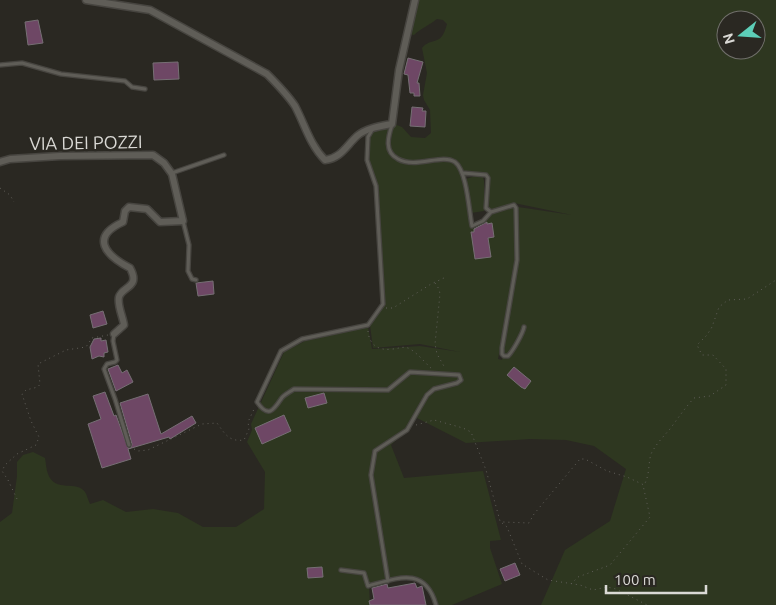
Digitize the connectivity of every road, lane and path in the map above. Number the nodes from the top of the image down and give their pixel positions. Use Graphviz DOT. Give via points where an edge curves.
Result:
graph roads {
  1 [pos="86,0"];
  2 [pos="415,0"];
  3 [pos="0,65"];
  4 [pos="145,89"];
  5 [pos="392,124"];
  6 [pos="373,128"];
  7 [pos="224,155"];
  8 [pos="0,162"];
  9 [pos="463,173"];
  10 [pos="172,174"];
  11 [pos="0,188"];
  12 [pos="14,202"];
  13 [pos="490,212"];
  14 [pos="183,220"];
  15 [pos="446,278"];
  16 [pos="196,280"];
  17 [pos="776,280"];
  18 [pos="435,283"];
  19 [pos="380,308"];
  20 [pos="368,325"];
  21 [pos="524,327"];
  22 [pos="114,334"];
  23 [pos="441,374"];
  24 [pos="447,374"];
  25 [pos="258,402"];
  26 [pos="411,423"];
  27 [pos="129,445"];
  28 [pos="642,484"];
  29 [pos="17,499"];
  30 [pos="500,521"];
  31 [pos="341,570"];
  32 [pos="388,581"];
  33 [pos="571,584"];
  34 [pos="436,605"];
  35 [pos="648,605"];
  1 -- 6 [label="street" via="150,10 267,74 294,106 316,150 326,160 334,159 358,134"];
  2 -- 5 [label="street" via="399,70"];
  3 -- 4 [label="lane" via="22,63 61,74 126,81 132,87"];
  5 -- 6 [label="street"];
  5 -- 9 [label="lane" via="388,144 394,158 405,163 447,160 455,162"];
  6 -- 19 [label="lane" via="368,137 367,160 376,186 383,304"];
  7 -- 10 [label="lane"];
  8 -- 10 [label="street, VIA DEI POZZI" via="60,156 153,156"];
  9 -- 13 [label="lane" via="486,175 486,208"];
  9 -- 13 [label="lane" via="472,226 483,221"];
  10 -- 14 [label="street"];
  11 -- 12 [label="path"];
  13 -- 21 [label="lane" via="514,205 516,208 516,260 502,348 504,356 513,351"];
  14 -- 16 [label="lane" via="189,245 188,271"];
  14 -- 22 [label="street" via="160,222 147,209 129,208 123,222 104,236 107,253 130,268 133,277 129,288 120,294 118,300 124,325"];
  15 -- 18 [label="path"];
  17 -- 28 [label="path" via="748,299 728,300 719,307 712,327 697,345 702,356 713,355 726,369 726,385 710,396 694,398 677,417 651,455 647,480"];
  18 -- 19 [label="path" via="393,308"];
  18 -- 24 [label="path" via="440,294 435,344"];
  19 -- 20 [label="lane"];
  20 -- 23 [label="path" via="371,343 376,347 407,348"];
  20 -- 25 [label="lane" via="302,339 281,351"];
  22 -- 27 [label="lane" via="118,360 107,364 104,369"];
  22 -- 29 [label="path" via="92,338 86,347 66,350 38,364 40,384 22,394 39,437 36,445 17,454 2,471"];
  23 -- 24 [label="lane"];
  23 -- 25 [label="lane" via="410,372 388,390 294,389 281,398 272,411 262,409"];
  24 -- 26 [label="lane" via="459,375 461,380 434,389 427,395"];
  25 -- 27 [label="path" via="244,440 230,439 218,423 202,424 148,450 138,451"];
  26 -- 30 [label="path" via="415,426 434,420 471,432"];
  26 -- 32 [label="lane" via="407,430 375,451 372,467"];
  28 -- 30 [label="path" via="580,459 529,523"];
  28 -- 33 [label="path" via="650,517 610,565 578,577"];
  30 -- 33 [label="path" via="507,527 522,564 548,580"];
  31 -- 32 [label="lane" via="364,572 368,586"];
  32 -- 34 [label="lane" via="415,578 430,588"];
  33 -- 35 [label="path" via="593,590 616,589"];
}
